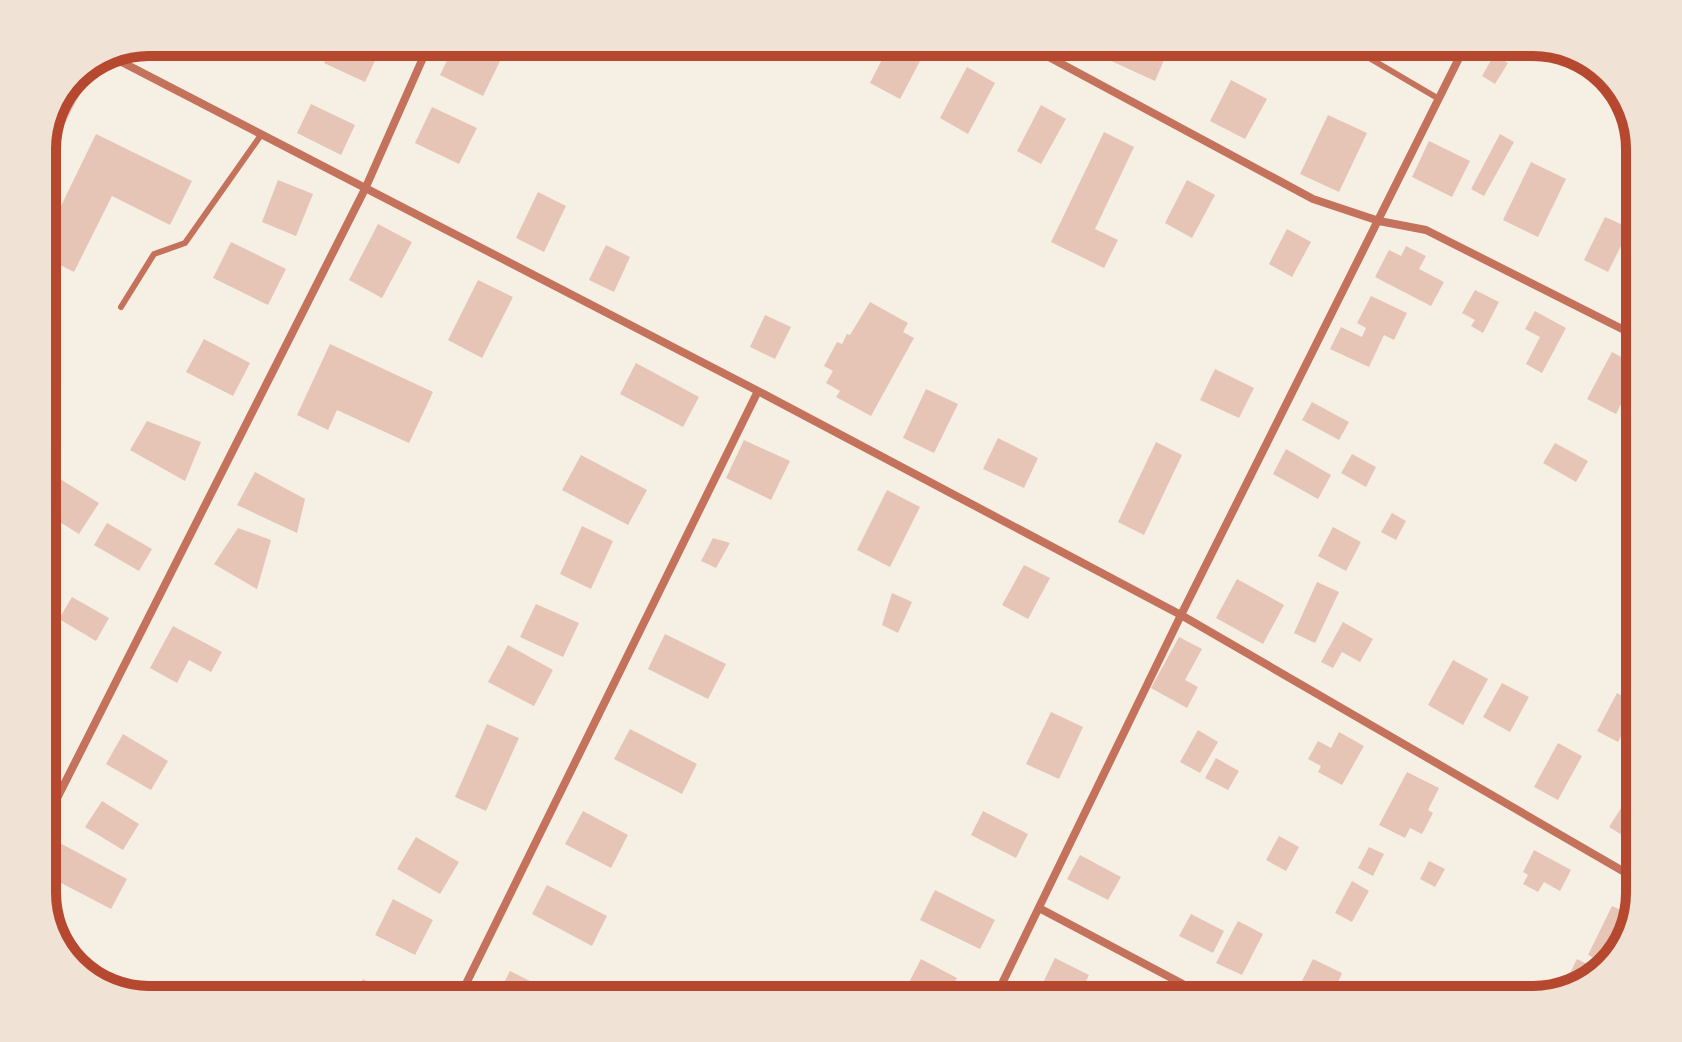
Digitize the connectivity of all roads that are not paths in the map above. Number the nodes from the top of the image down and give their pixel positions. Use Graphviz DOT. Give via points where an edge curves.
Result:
graph roads {
  1 [pos="424,56"];
  2 [pos="1047,56"];
  3 [pos="1366,56"];
  4 [pos="1460,56"];
  5 [pos="120,61"];
  6 [pos="1439,99"];
  7 [pos="261,135"];
  8 [pos="365,189"];
  9 [pos="1379,221"];
  10 [pos="121,307"];
  11 [pos="1626,331"];
  12 [pos="758,391"];
  13 [pos="1181,615"];
  14 [pos="56,800"];
  15 [pos="1626,873"];
  16 [pos="1039,908"];
  17 [pos="465,986"];
  18 [pos="1001,986"];
  19 [pos="1187,986"];
  1 -- 8 [label="street"];
  2 -- 9 [label="street" via="1313,199"];
  3 -- 6 [label="lane"];
  4 -- 6 [label="street"];
  5 -- 7 [label="street"];
  6 -- 9 [label="street"];
  7 -- 8 [label="street"];
  7 -- 10 [label="lane" via="185,243 154,254"];
  8 -- 12 [label="street"];
  8 -- 14 [label="street"];
  9 -- 11 [label="street" via="1426,230"];
  9 -- 13 [label="street"];
  12 -- 13 [label="street"];
  12 -- 17 [label="street"];
  13 -- 15 [label="street"];
  13 -- 16 [label="street"];
  16 -- 18 [label="street"];
  16 -- 19 [label="street"];
}
